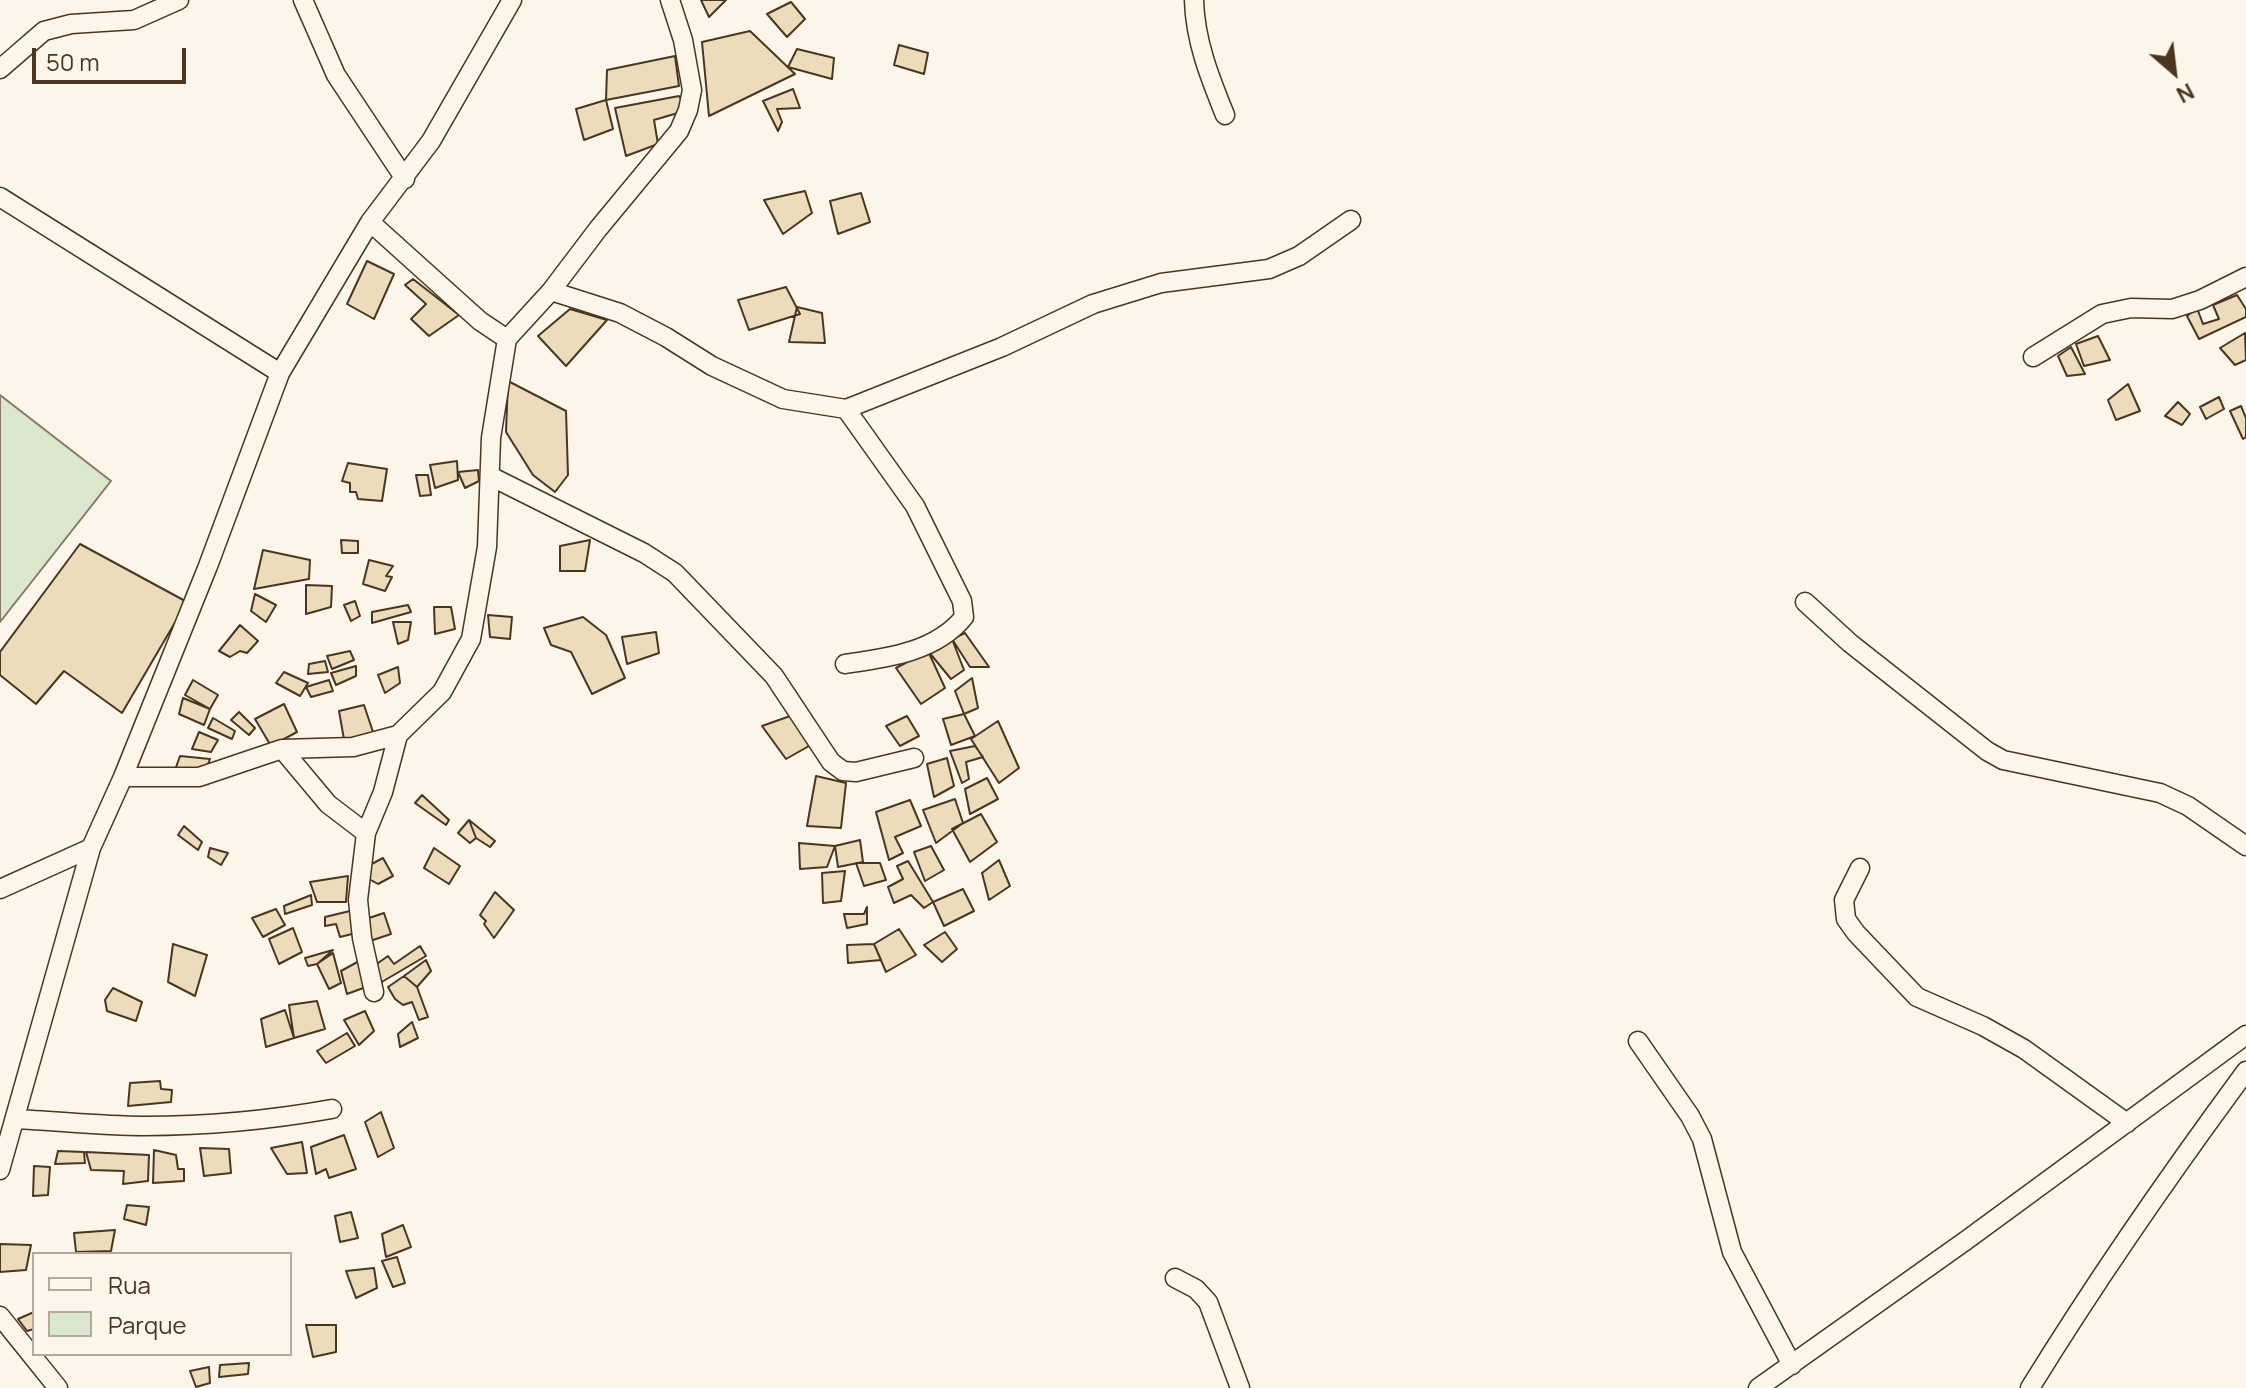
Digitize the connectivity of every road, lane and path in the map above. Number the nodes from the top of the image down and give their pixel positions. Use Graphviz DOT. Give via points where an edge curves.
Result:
graph roads {
  1 [pos="179,0"];
  2 [pos="303,0"];
  3 [pos="512,0"];
  4 [pos="670,0"];
  5 [pos="1194,0"];
  6 [pos="0,69"];
  7 [pos="1225,115"];
  8 [pos="405,179"];
  9 [pos="0,197"];
  10 [pos="1351,220"];
  11 [pos="370,222"];
  12 [pos="2246,277"];
  13 [pos="551,291"];
  14 [pos="507,339"];
  15 [pos="2033,357"];
  16 [pos="280,373"];
  17 [pos="846,409"];
  18 [pos="490,476"];
  19 [pos="1805,602"];
  20 [pos="845,664"];
  21 [pos="398,735"];
  22 [pos="282,749"];
  23 [pos="914,758"];
  24 [pos="123,777"];
  25 [pos="366,833"];
  26 [pos="2246,846"];
  27 [pos="91,848"];
  28 [pos="1860,868"];
  29 [pos="0,889"];
  30 [pos="374,992"];
  31 [pos="2246,1035"];
  32 [pos="1638,1041"];
  33 [pos="2246,1071"];
  34 [pos="332,1109"];
  35 [pos="15,1119"];
  36 [pos="2127,1123"];
  37 [pos="0,1170"];
  38 [pos="1175,1278"];
  39 [pos="0,1316"];
  40 [pos="32,1356"];
  41 [pos="32,1356"];
  42 [pos="1792,1365"];
  43 [pos="58,1388"];
  44 [pos="1240,1388"];
  45 [pos="1758,1388"];
  46 [pos="2030,1388"];
  1 -- 6 [label="street" via="134,20 44,31"];
  2 -- 8 [label="street" via="336,75"];
  3 -- 8 [label="street"];
  4 -- 13 [label="street" via="692,90 688,110 679,131"];
  5 -- 7 [label="street" via="1205,66"];
  8 -- 11 [label="street"];
  9 -- 16 [label="street"];
  10 -- 17 [label="street" via="1299,256 1269,269 1161,283 1093,304"];
  11 -- 14 [label="street"];
  11 -- 16 [label="street"];
  12 -- 15 [label="street" via="2172,309 2102,314"];
  13 -- 14 [label="street"];
  13 -- 17 [label="street" via="620,313 783,399"];
  14 -- 18 [label="street"];
  16 -- 24 [label="street"];
  17 -- 20 [label="street" via="915,506 962,601 964,617 953,631 909,653"];
  18 -- 21 [label="street" via="487,547 471,639 442,692"];
  18 -- 23 [label="street" via="675,573 774,676 831,762 843,771"];
  19 -- 26 [label="street" via="2003,760 2160,793"];
  21 -- 22 [label="street" via="353,747"];
  21 -- 25 [label="street"];
  22 -- 24 [label="street" via="199,777"];
  22 -- 25 [label="street" via="328,804"];
  24 -- 27 [label="street"];
  25 -- 30 [label="street" via="358,900"];
  27 -- 29 [label="street"];
  27 -- 35 [label="street"];
  28 -- 36 [label="street" via="1844,900 1846,919 1917,997 2024,1049"];
  31 -- 36 [label="street"];
  32 -- 42 [label="street" via="1702,1139 1732,1252"];
  33 -- 46 [label="street"];
  34 -- 35 [label="street" via="186,1125"];
  35 -- 37 [label="street"];
  36 -- 42 [label="street"];
  38 -- 44 [label="street" via="1208,1302"];
  39 -- 41 [label="street"];
  40 -- 43 [label="street"];
  42 -- 45 [label="street"];
}
